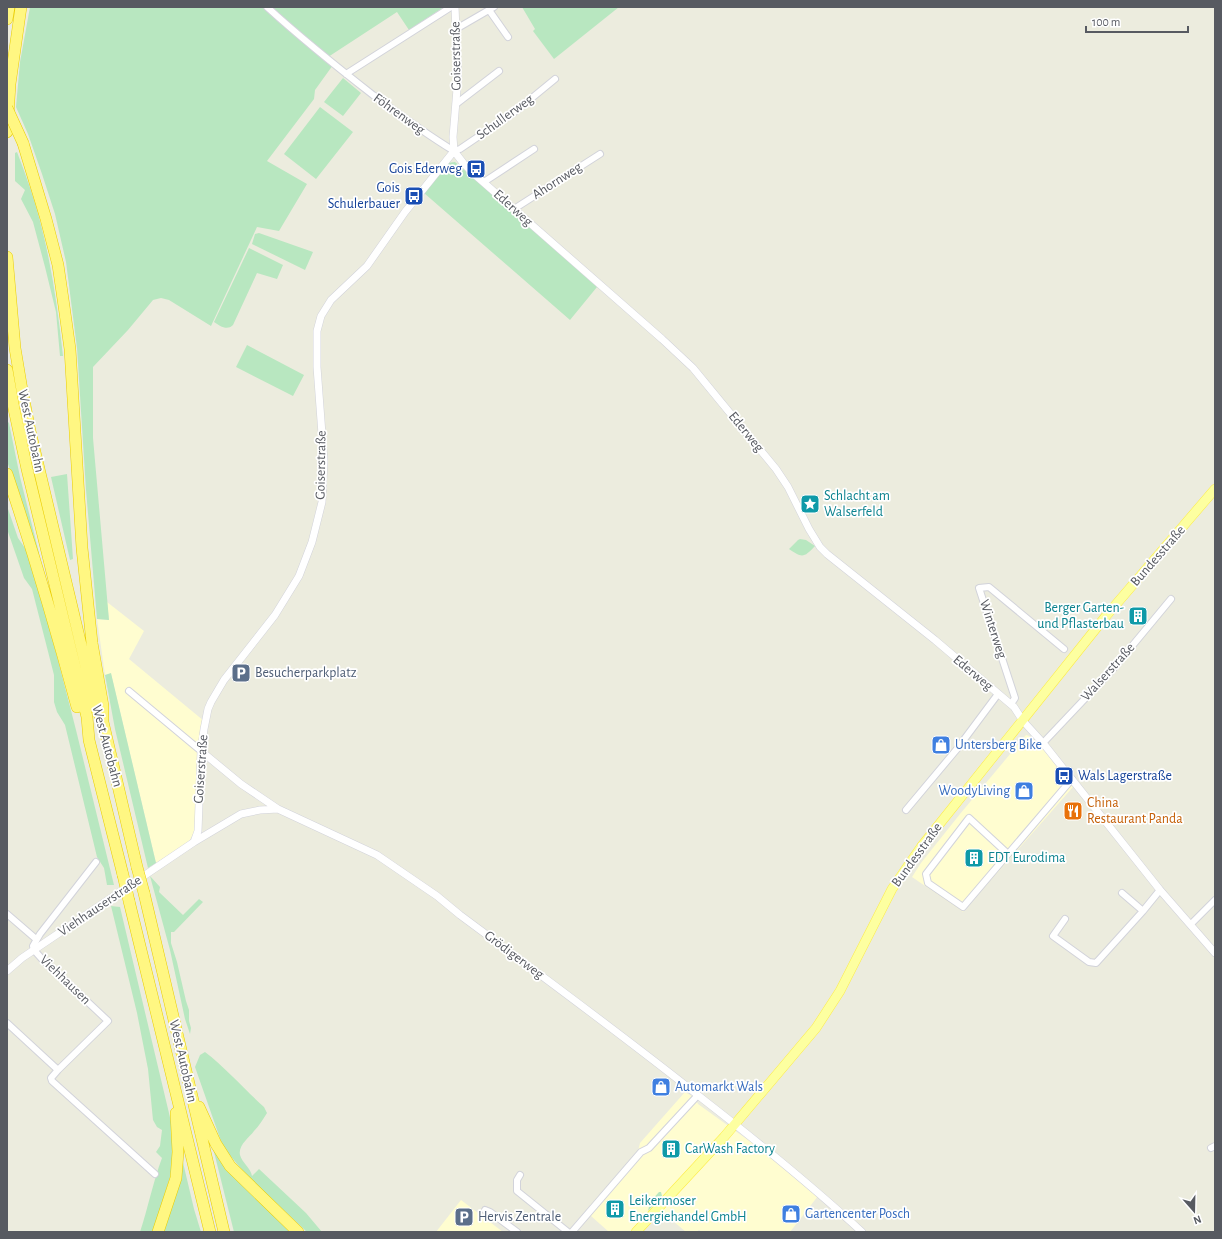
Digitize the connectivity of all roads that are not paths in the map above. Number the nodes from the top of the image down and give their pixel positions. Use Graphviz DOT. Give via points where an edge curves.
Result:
graph roads {
  1 [pos="9,7"];
  2 [pos="21,7"];
  3 [pos="267,7"];
  4 [pos="451,7"];
  5 [pos="455,7"];
  6 [pos="491,8"];
  7 [pos="7,19"];
  8 [pos="456,29"];
  9 [pos="508,37"];
  10 [pos="499,71"];
  11 [pos="346,74"];
  12 [pos="555,79"];
  13 [pos="456,104"];
  14 [pos="7,108"];
  15 [pos="7,132"];
  16 [pos="534,149"];
  17 [pos="454,151"];
  18 [pos="600,154"];
  19 [pos="484,182"];
  20 [pos="514,209"];
  21 [pos="7,257"];
  22 [pos="7,370"];
  23 [pos="7,474"];
  24 [pos="1215,489"];
  25 [pos="1171,599"];
  26 [pos="1064,650"];
  27 [pos="129,691"];
  28 [pos="998,694"];
  29 [pos="1011,704"];
  30 [pos="1023,721"];
  31 [pos="103,722"];
  32 [pos="89,740"];
  33 [pos="1044,743"];
  34 [pos="201,751"];
  35 [pos="1072,779"];
  36 [pos="278,809"];
  37 [pos="906,810"];
  38 [pos="194,842"];
  39 [pos="1008,854"];
  40 [pos="96,862"];
  41 [pos="1160,890"];
  42 [pos="1122,893"];
  43 [pos="1215,900"];
  44 [pos="1143,911"];
  45 [pos="7,914"];
  46 [pos="1065,919"];
  47 [pos="1191,924"];
  48 [pos="36,938"];
  49 [pos="34,950"];
  50 [pos="1215,953"];
  51 [pos="7,971"];
  52 [pos="7,1023"];
  53 [pos="58,1070"];
  54 [pos="190,1089"];
  55 [pos="176,1092"];
  56 [pos="698,1095"];
  57 [pos="735,1124"];
  58 [pos="155,1174"];
  59 [pos="520,1175"];
  60 [pos="485,1210"];
  61 [pos="158,1232"];
  62 [pos="210,1232"];
  63 [pos="224,1232"];
  64 [pos="298,1232"];
  65 [pos="517,1232"];
  66 [pos="568,1232"];
  67 [pos="572,1232"];
  68 [pos="636,1232"];
  69 [pos="862,1232"];
  1 -- 7 [label="highway"];
  2 -- 15 [label="highway" via="10,84"];
  3 -- 11 [label="street, Föhrenweg"];
  4 -- 11 [label="street"];
  5 -- 8 [label="street, Goiserstraße"];
  6 -- 8 [label="street"];
  6 -- 9 [label="street"];
  8 -- 13 [label="street, Goiserstraße"];
  10 -- 13 [label="street, Goiserstraße"];
  11 -- 17 [label="street, Föhrenweg" via="397,113"];
  12 -- 17 [label="street, Schullerweg" via="516,112"];
  13 -- 17 [label="street, Goiserstraße"];
  14 -- 31 [label="highway, bridge" via="23,143 58,265 70,349 82,548"];
  16 -- 19 [label="street"];
  17 -- 19 [label="street, Ederweg"];
  17 -- 34 [label="street, Goiserstraße" via="405,212 367,266 331,300 322,316 317,331 317,367 324,461 322,502 312,542 299,576 275,614 224,680 211,702"];
  18 -- 20 [label="street, Ahornweg"];
  19 -- 20 [label="street, Ederweg"];
  20 -- 28 [label="street, Ederweg" via="693,368 776,468 820,547"];
  21 -- 31 [label="highway, West Autobahn" via="15,348 30,432 96,708"];
  22 -- 32 [label="highway, West Autobahn" via="27,469 87,717"];
  23 -- 32 [label="highway" via="52,617 80,719"];
  24 -- 30 [label="main road, Bundesstraße" via="1106,616"];
  25 -- 33 [label="street, Walserstraße" via="1113,669"];
  26 -- 29 [label="street, Winterweg" via="989,587 979,588 1015,698"];
  27 -- 34 [label="street"];
  28 -- 29 [label="street, Ederweg"];
  28 -- 37 [label="street" via="957,749"];
  29 -- 30 [label="street, Ederweg"];
  30 -- 33 [label="street"];
  30 -- 57 [label="main road, Bundesstraße" via="921,847 892,889 830,1008 797,1052"];
  31 -- 54 [label="highway, West Autobahn, bridge"];
  32 -- 55 [label="highway, West Autobahn, bridge"];
  33 -- 35 [label="street"];
  34 -- 36 [label="street, Grödigerweg" via="241,784"];
  34 -- 38 [label="street, Goiserstraße" via="198,831"];
  35 -- 39 [label="street"];
  35 -- 41 [label="street"];
  36 -- 38 [label="street, Grödigerweg" via="241,814"];
  36 -- 56 [label="street, Grödigerweg" via="377,855 437,896"];
  38 -- 49 [label="street, Viehhauserstraße"];
  39 -- 39 [label="street" via="963,907 928,883 926,874 969,818"];
  40 -- 48 [label="street, Viehhausen"];
  41 -- 44 [label="street"];
  41 -- 47 [label="street"];
  42 -- 44 [label="street"];
  43 -- 47 [label="street"];
  44 -- 46 [label="street" via="1096,963 1089,962 1053,936"];
  45 -- 48 [label="street"];
  47 -- 50 [label="street"];
  48 -- 49 [label="street, Viehhausen"];
  49 -- 51 [label="street, Viehhauserstraße"];
  49 -- 53 [label="street, Viehhausen" via="108,1021"];
  52 -- 53 [label="street"];
  53 -- 58 [label="street" via="50,1078 52,1081"];
  54 -- 63 [label="highway, West Autobahn"];
  54 -- 64 [label="highway" via="216,1144 230,1166"];
  55 -- 61 [label="highway" via="176,1178"];
  55 -- 62 [label="highway, West Autobahn"];
  56 -- 57 [label="street, Grödigerweg"];
  56 -- 67 [label="street" via="650,1148 641,1152"];
  57 -- 68 [label="main road, Bundesstraße"];
  57 -- 69 [label="street, Grödigerweg"];
  59 -- 66 [label="street" via="517,1180 517,1191"];
  60 -- 65 [label="street"];
}
